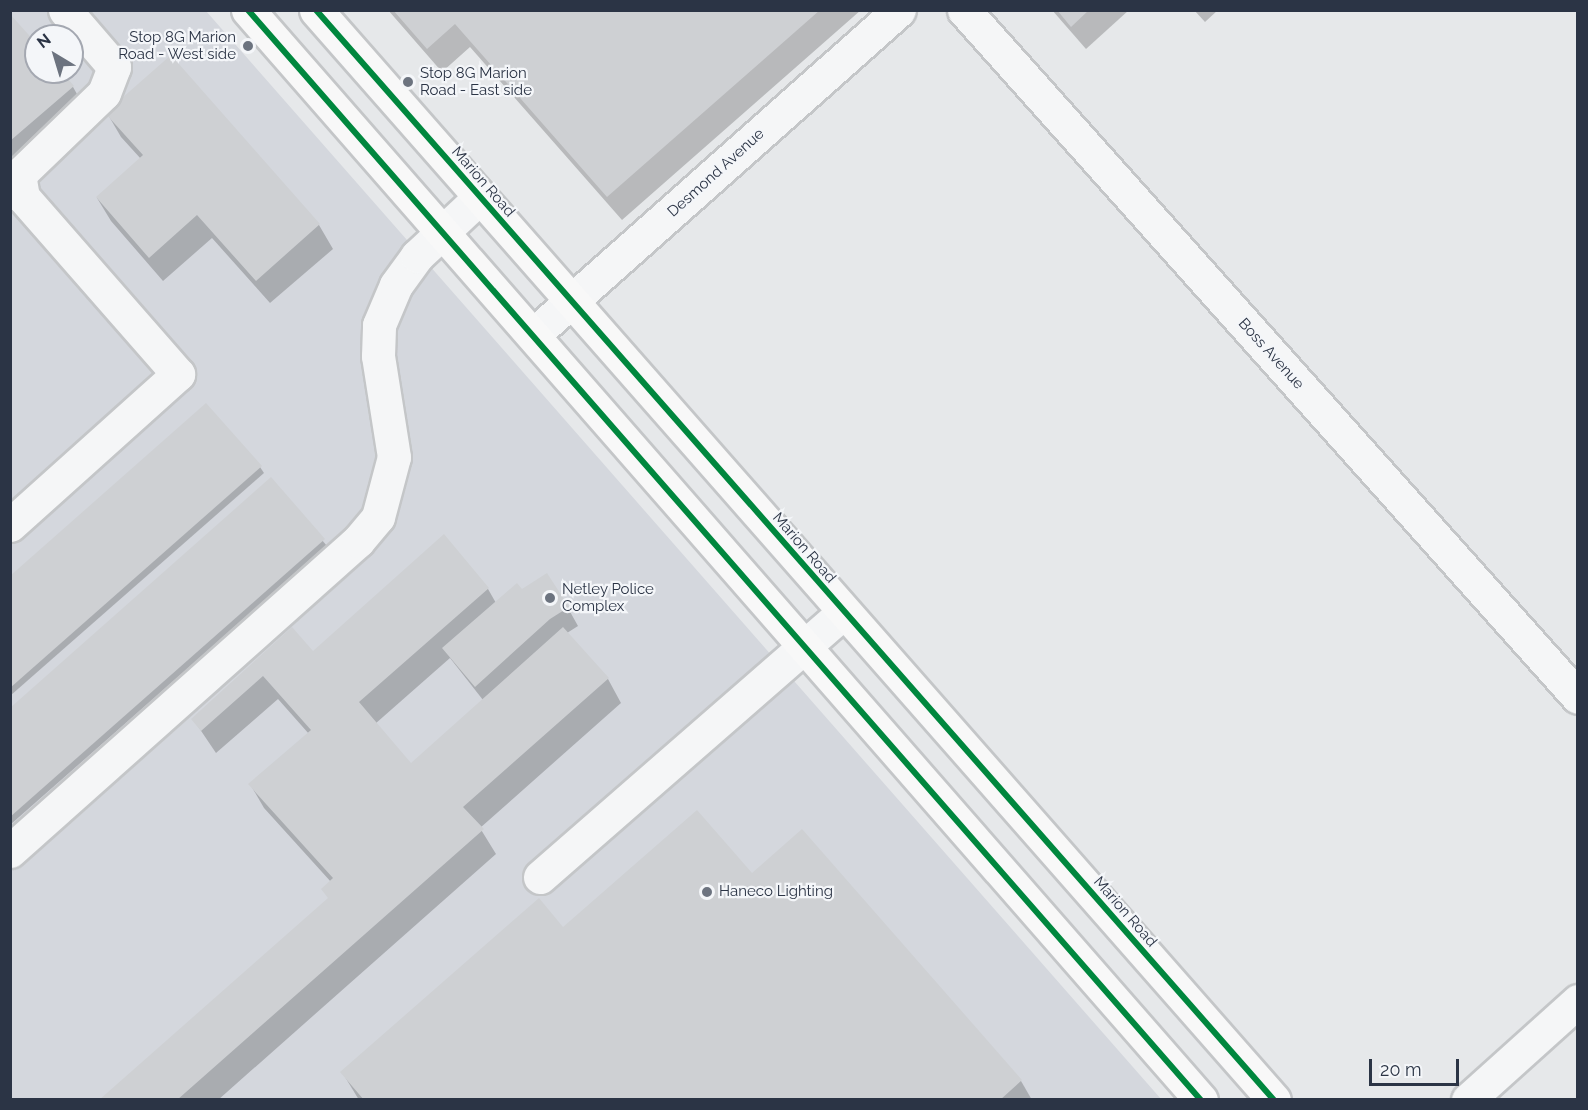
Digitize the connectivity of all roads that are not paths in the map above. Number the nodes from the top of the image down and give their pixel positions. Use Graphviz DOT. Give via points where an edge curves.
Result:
graph roads {
  1 [pos="65,10"];
  2 [pos="248,10"];
  3 [pos="316,10"];
  4 [pos="899,10"];
  5 [pos="964,10"];
  6 [pos="480,198"];
  7 [pos="443,231"];
  8 [pos="572,303"];
  9 [pos="533,335"];
  10 [pos="10,525"];
  11 [pos="844,612"];
  12 [pos="804,646"];
  13 [pos="1578,697"];
  14 [pos="10,851"];
  15 [pos="540,878"];
  16 [pos="1578,1001"];
  17 [pos="1201,1100"];
  18 [pos="1274,1100"];
  19 [pos="1468,1100"];
  1 -- 10 [label="street" via="114,67 105,93 19,175 23,197 178,374"];
  2 -- 7 [label="main road"];
  3 -- 6 [label="main road, Marion Road"];
  4 -- 8 [label="street, Desmond Avenue"];
  5 -- 13 [label="street, Boss Avenue"];
  6 -- 7 [label="street"];
  6 -- 8 [label="main road, Marion Road"];
  7 -- 9 [label="main road"];
  7 -- 14 [label="street" via="417,256 396,285 379,325 378,356 394,457 378,517 358,541"];
  8 -- 9 [label="street, Desmond Avenue"];
  8 -- 11 [label="main road, Marion Road"];
  9 -- 12 [label="main road"];
  11 -- 12 [label="street"];
  11 -- 18 [label="main road, Marion Road"];
  12 -- 15 [label="street"];
  12 -- 17 [label="main road"];
  16 -- 19 [label="street"];
}
